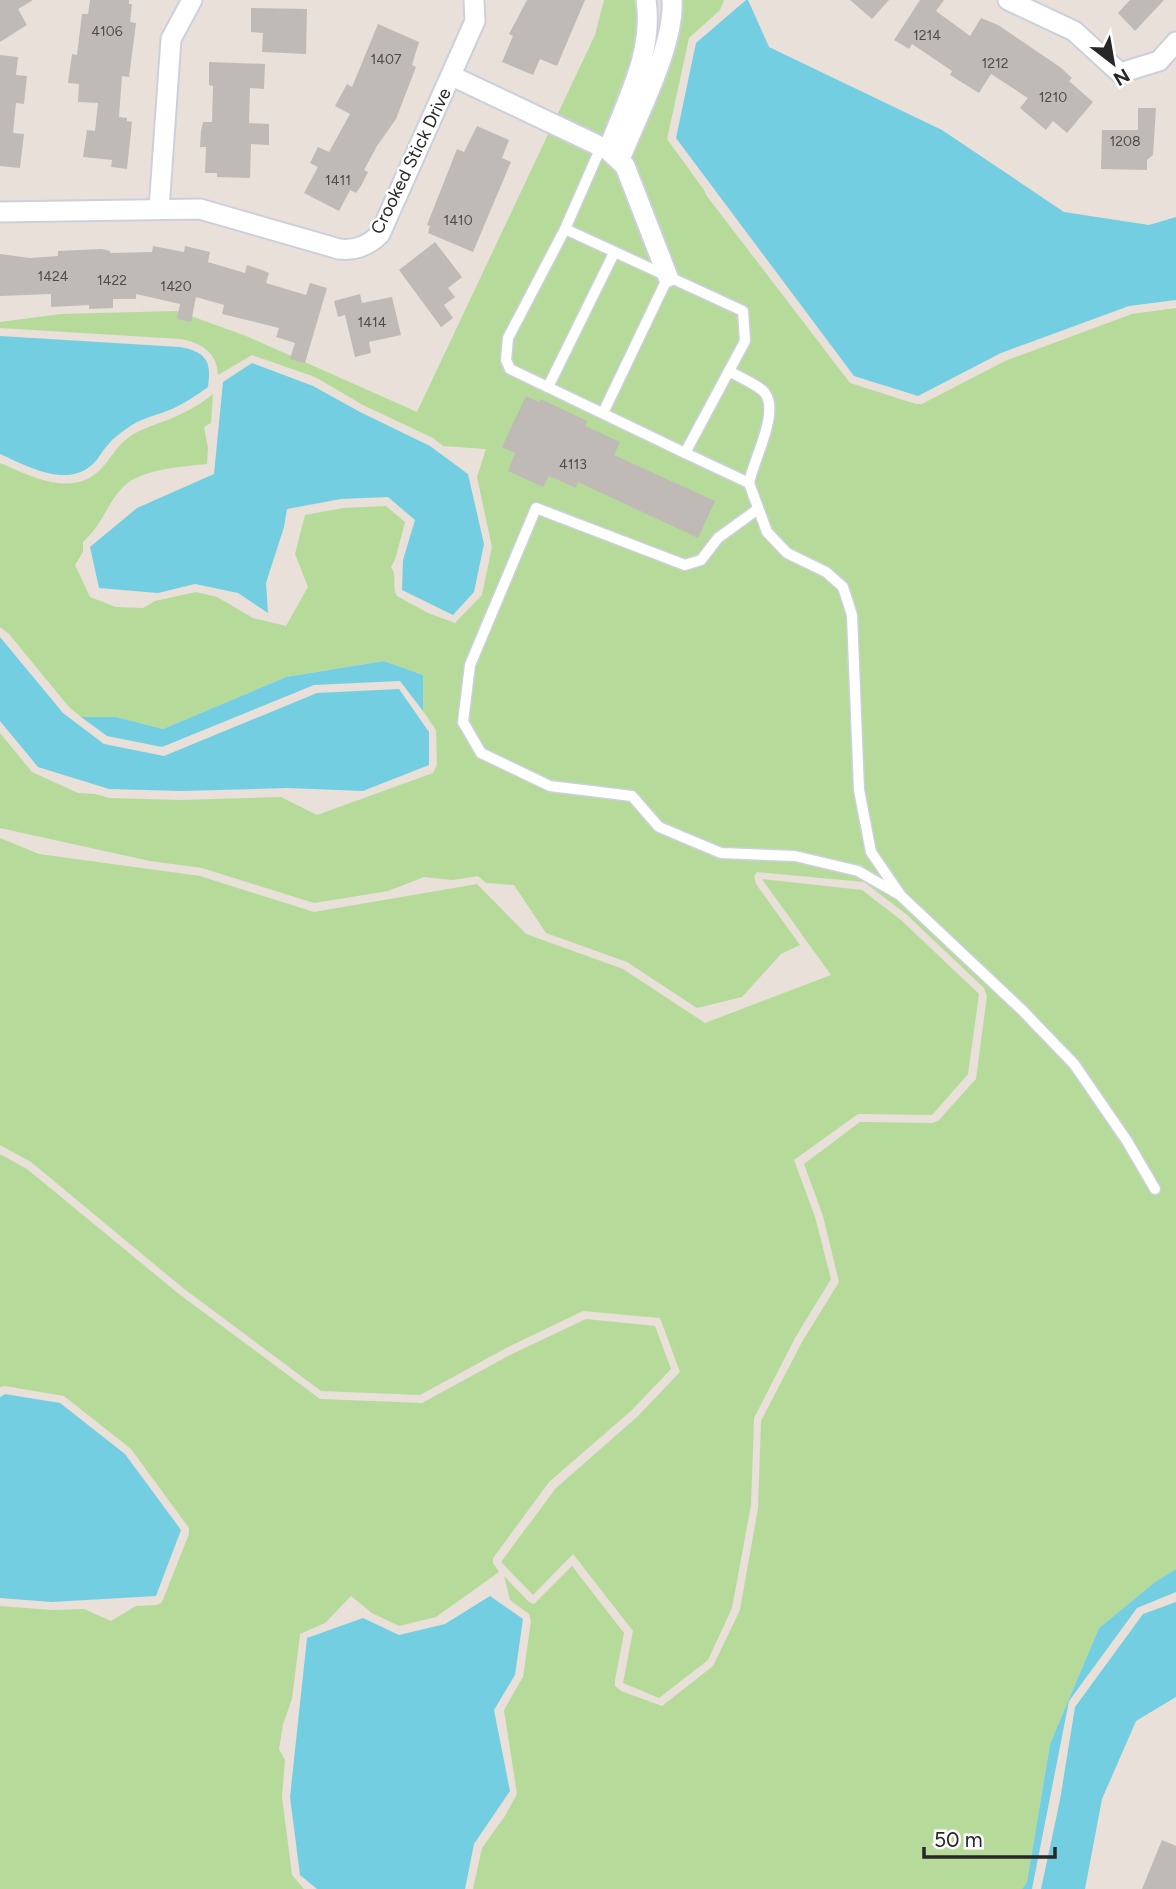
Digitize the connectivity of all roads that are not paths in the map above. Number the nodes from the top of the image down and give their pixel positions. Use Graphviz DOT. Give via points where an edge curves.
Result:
graph roads {
  1 [pos="192,0"];
  2 [pos="474,0"];
  3 [pos="646,0"];
  4 [pos="673,0"];
  5 [pos="1008,0"];
  6 [pos="1176,41"];
  7 [pos="452,76"];
  8 [pos="610,152"];
  9 [pos="159,209"];
  10 [pos="0,212"];
  11 [pos="565,229"];
  12 [pos="614,253"];
  13 [pos="668,277"];
  14 [pos="729,371"];
  15 [pos="548,387"];
  16 [pos="603,414"];
  17 [pos="685,453"];
  18 [pos="749,483"];
  19 [pos="758,509"];
  20 [pos="901,895"];
  21 [pos="1155,1189"];
  1 -- 9 [label="street" via="171,39"];
  2 -- 7 [label="street, Crooked Stick Drive" via="475,21"];
  3 -- 8 [label="street" via="644,53"];
  4 -- 8 [label="street" via="669,35"];
  5 -- 6 [label="street" via="1074,31 1120,73 1159,61"];
  7 -- 8 [label="street"];
  7 -- 9 [label="street, Crooked Stick Drive" via="380,234 367,245 339,249 200,209"];
  8 -- 11 [label="lane"];
  8 -- 13 [label="street" via="625,166"];
  9 -- 10 [label="street, Crooked Stick Drive"];
  11 -- 12 [label="lane"];
  11 -- 15 [label="lane" via="508,338 510,369"];
  12 -- 13 [label="lane"];
  12 -- 15 [label="lane"];
  13 -- 14 [label="lane" via="743,311 745,341"];
  13 -- 16 [label="lane"];
  14 -- 17 [label="lane"];
  14 -- 18 [label="lane" via="765,391 769,403 771,416"];
  15 -- 16 [label="lane"];
  16 -- 17 [label="lane"];
  17 -- 18 [label="lane"];
  18 -- 19 [label="lane"];
  19 -- 20 [label="lane" via="767,532 787,553 827,572 843,587 852,615 859,790 871,852"];
  19 -- 20 [label="lane" via="718,538 701,559 685,565 536,508 470,664 463,722 481,753 550,786 632,796 659,827 721,853 795,856 858,870"];
  20 -- 21 [label="lane" via="1074,1065"];
}
